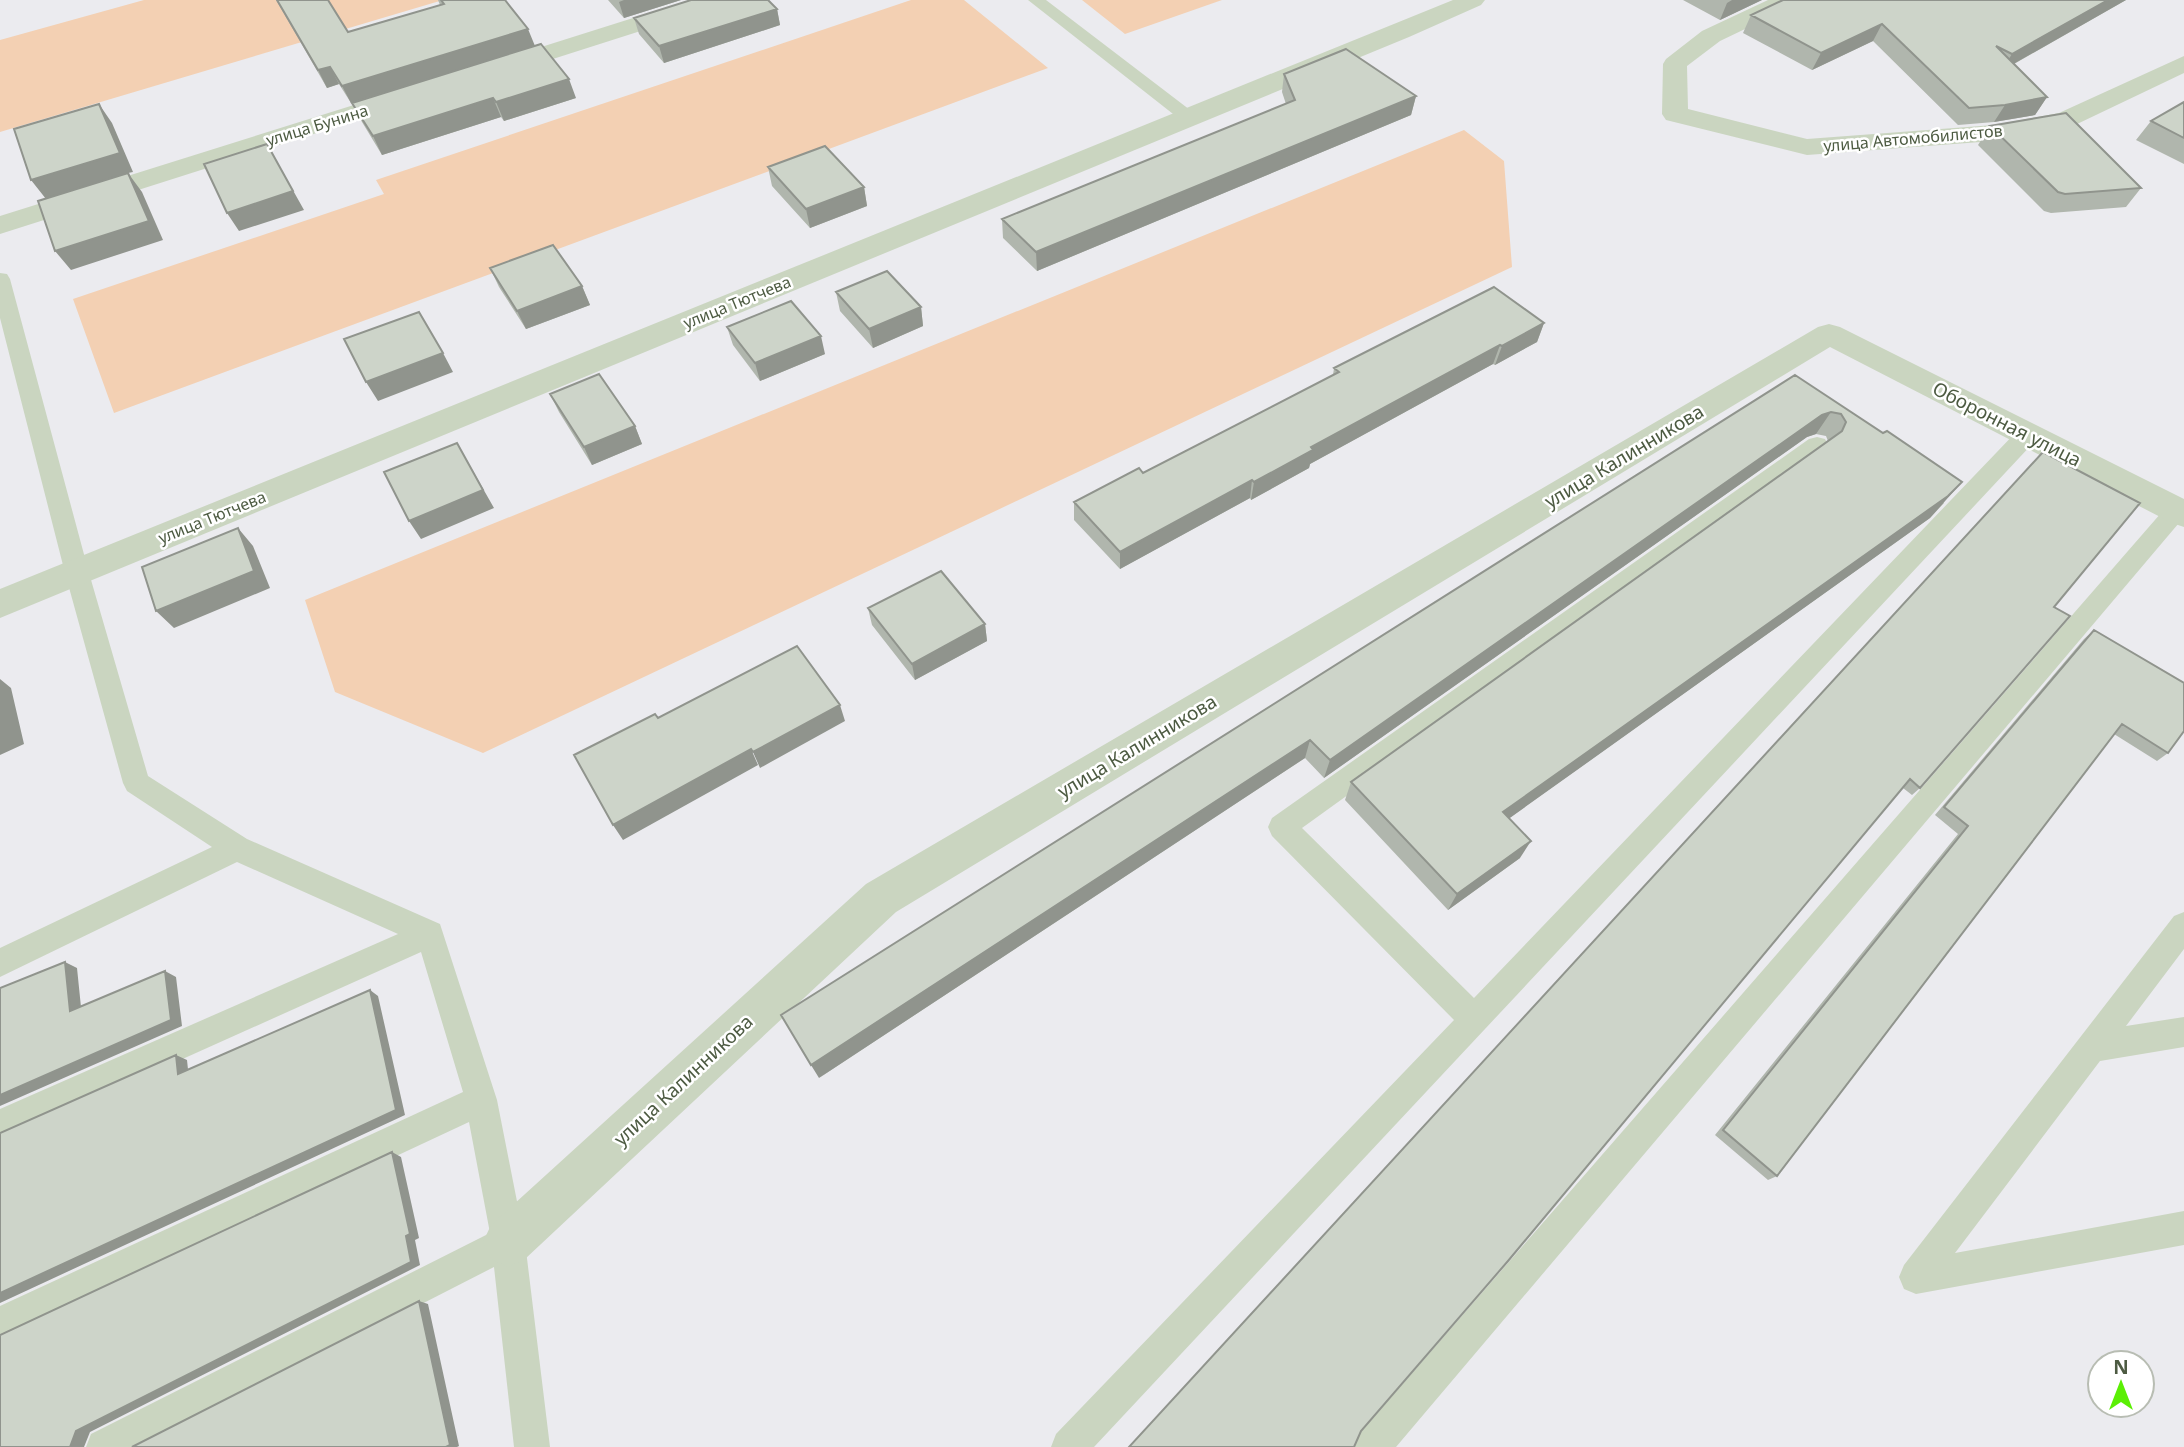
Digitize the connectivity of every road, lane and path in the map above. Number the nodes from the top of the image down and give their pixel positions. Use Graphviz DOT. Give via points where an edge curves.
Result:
graph roads {
  1 [pos="714,0"];
  2 [pos="1036,0"];
  3 [pos="1473,0"];
  4 [pos="1787,0"];
  5 [pos="2184,63"];
  6 [pos="476,75"];
  7 [pos="423,92"];
  8 [pos="1188,117"];
  9 [pos="0,225"];
  10 [pos="0,279"];
  11 [pos="1829,334"];
  12 [pos="2027,435"];
  13 [pos="1817,445"];
  14 [pos="2180,513"];
  15 [pos="77,573"];
  16 [pos="0,604"];
  17 [pos="237,848"];
  18 [pos="2184,926"];
  19 [pos="430,934"];
  20 [pos="0,963"];
  21 [pos="1474,1018"];
  22 [pos="2184,1032"];
  23 [pos="2092,1047"];
  24 [pos="481,1100"];
  25 [pos="0,1125"];
  26 [pos="2184,1228"];
  27 [pos="508,1242"];
  28 [pos="0,1324"];
  29 [pos="104,1447"];
  30 [pos="532,1447"];
  31 [pos="1069,1447"];
  32 [pos="1372,1447"];
  1 -- 6 [label="street"];
  2 -- 8 [label="lane"];
  3 -- 8 [label="street, улица Тютчева"];
  4 -- 5 [label="street, улица Автомобилистов" via="1711,36 1675,64 1675,114 1807,148 1994,133 2066,119"];
  7 -- 9 [label="street, улица Бунина"];
  8 -- 15 [label="street, улица Тютчева"];
  10 -- 15 [label="lane"];
  11 -- 12 [label="street, Оборонная улица"];
  11 -- 27 [label="street, улица Калинникова" via="881,898"];
  12 -- 14 [label="street, Оборонная улица"];
  12 -- 21 [label="lane"];
  13 -- 21 [label="lane" via="1282,827"];
  14 -- 32 [label="lane"];
  15 -- 16 [label="street, улица Тютчева"];
  15 -- 17 [label="lane" via="137,783"];
  17 -- 19 [label="lane"];
  17 -- 20 [label="lane"];
  18 -- 23 [label="lane"];
  19 -- 24 [label="lane"];
  19 -- 25 [label="lane"];
  21 -- 31 [label="lane"];
  22 -- 23 [label="lane"];
  23 -- 26 [label="lane" via="1916,1277"];
  24 -- 27 [label="lane"];
  24 -- 28 [label="lane"];
  27 -- 29 [label="lane"];
  27 -- 30 [label="lane"];
}
